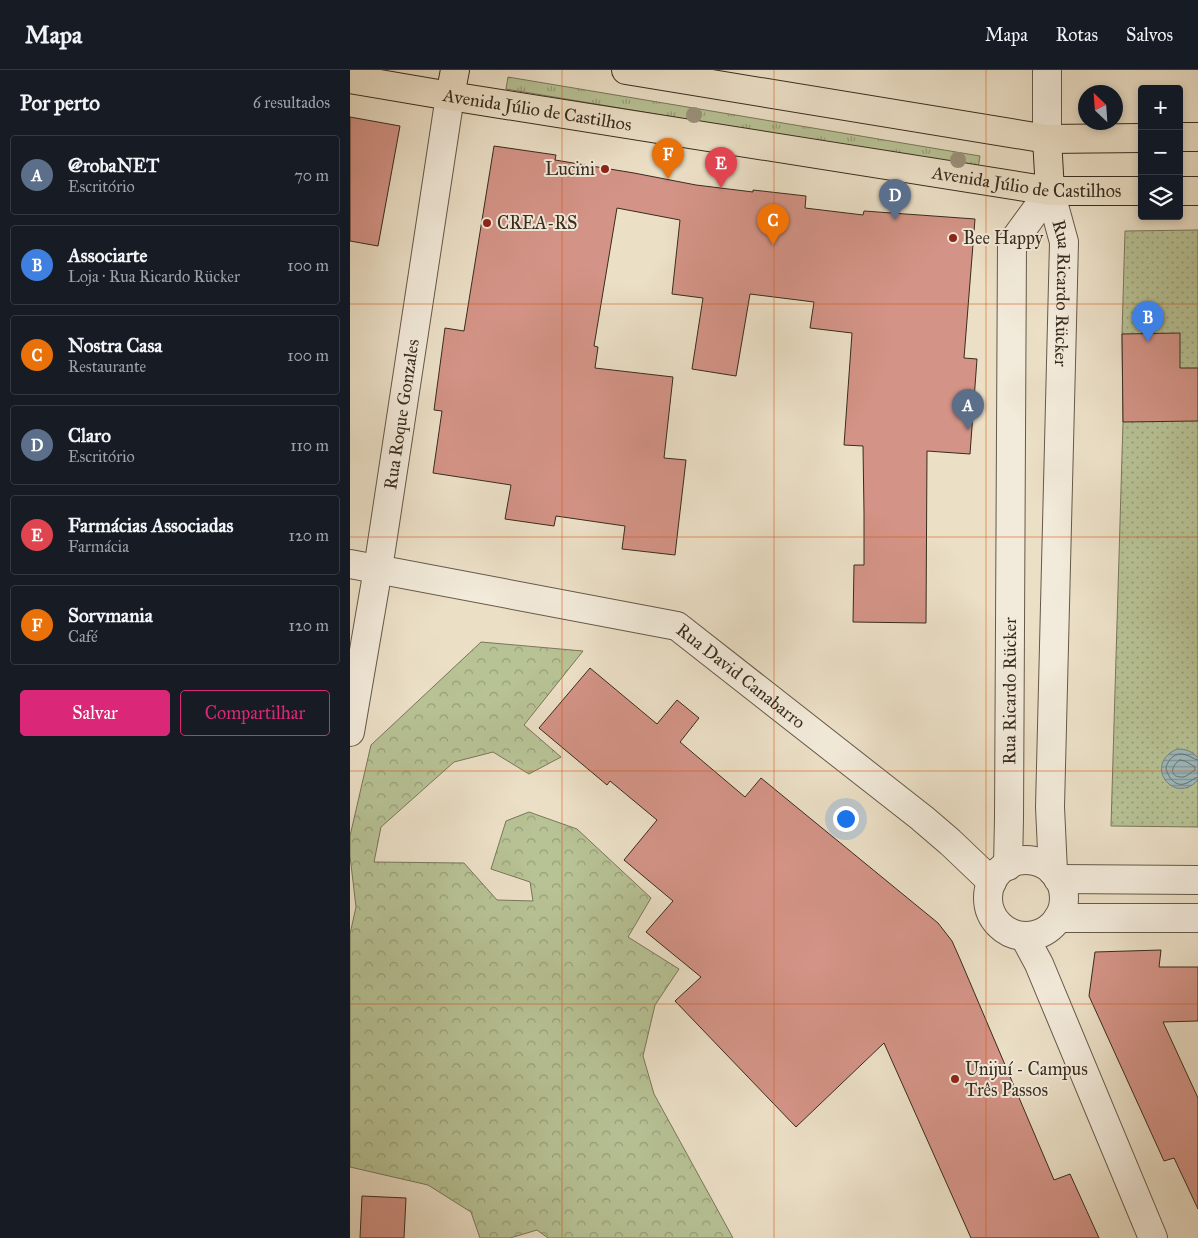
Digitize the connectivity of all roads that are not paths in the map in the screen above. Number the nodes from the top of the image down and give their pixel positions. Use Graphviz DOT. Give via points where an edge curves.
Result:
graph roads {
  1 [pos="455,70"];
  2 [pos="626,70"];
  3 [pos="1047,70"];
  4 [pos="350,79"];
  5 [pos="450,96"];
  6 [pos="1183,137"];
  7 [pos="1198,137"];
  8 [pos="1138,138"];
  9 [pos="1047,139"];
  10 [pos="1050,191"];
  11 [pos="1138,191"];
  12 [pos="1183,191"];
  13 [pos="1198,191"];
  14 [pos="350,564"];
  15 [pos="378,569"];
  16 [pos="350,732"];
  17 [pos="1000,874"];
  18 [pos="1056,876"];
  19 [pos="1198,880"];
  20 [pos="1058,918"];
  21 [pos="1198,918"];
  22 [pos="1024,936"];
  23 [pos="1153,1238"];
  1 -- 5 [label="main road"];
  2 -- 9 [label="main road"];
  3 -- 9 [label="street"];
  4 -- 5 [label="main road, Avenida Júlio de Castilhos"];
  5 -- 10 [label="main road, Avenida Júlio de Castilhos"];
  5 -- 15 [label="street, Rua Roque Gonzales"];
  6 -- 7 [label="main road"];
  8 -- 9 [label="main road"];
  9 -- 10 [label="main road"];
  10 -- 11 [label="main road, Avenida Júlio de Castilhos"];
  10 -- 17 [label="street, Rua Ricardo Rücker" via="1012,243 1009,818"];
  10 -- 18 [label="street, Rua Ricardo Rücker" via="1064,242 1050,807"];
  12 -- 13 [label="main road"];
  14 -- 15 [label="street, Rua David Canabarro"];
  15 -- 16 [label="street, Rua Roque Gonzales"];
  15 -- 17 [label="street, Rua David Canabarro" via="677,626 950,842"];
  17 -- 18 [label="street" via="1015,862 1032,861 1047,867"];
  17 -- 22 [label="street" via="989,893 992,915 1008,932"];
  18 -- 19 [label="street"];
  18 -- 20 [label="street" via="1062,886 1064,902"];
  20 -- 21 [label="street"];
  20 -- 22 [label="street" via="1041,933"];
  22 -- 23 [label="street" via="1039,964"];
}
